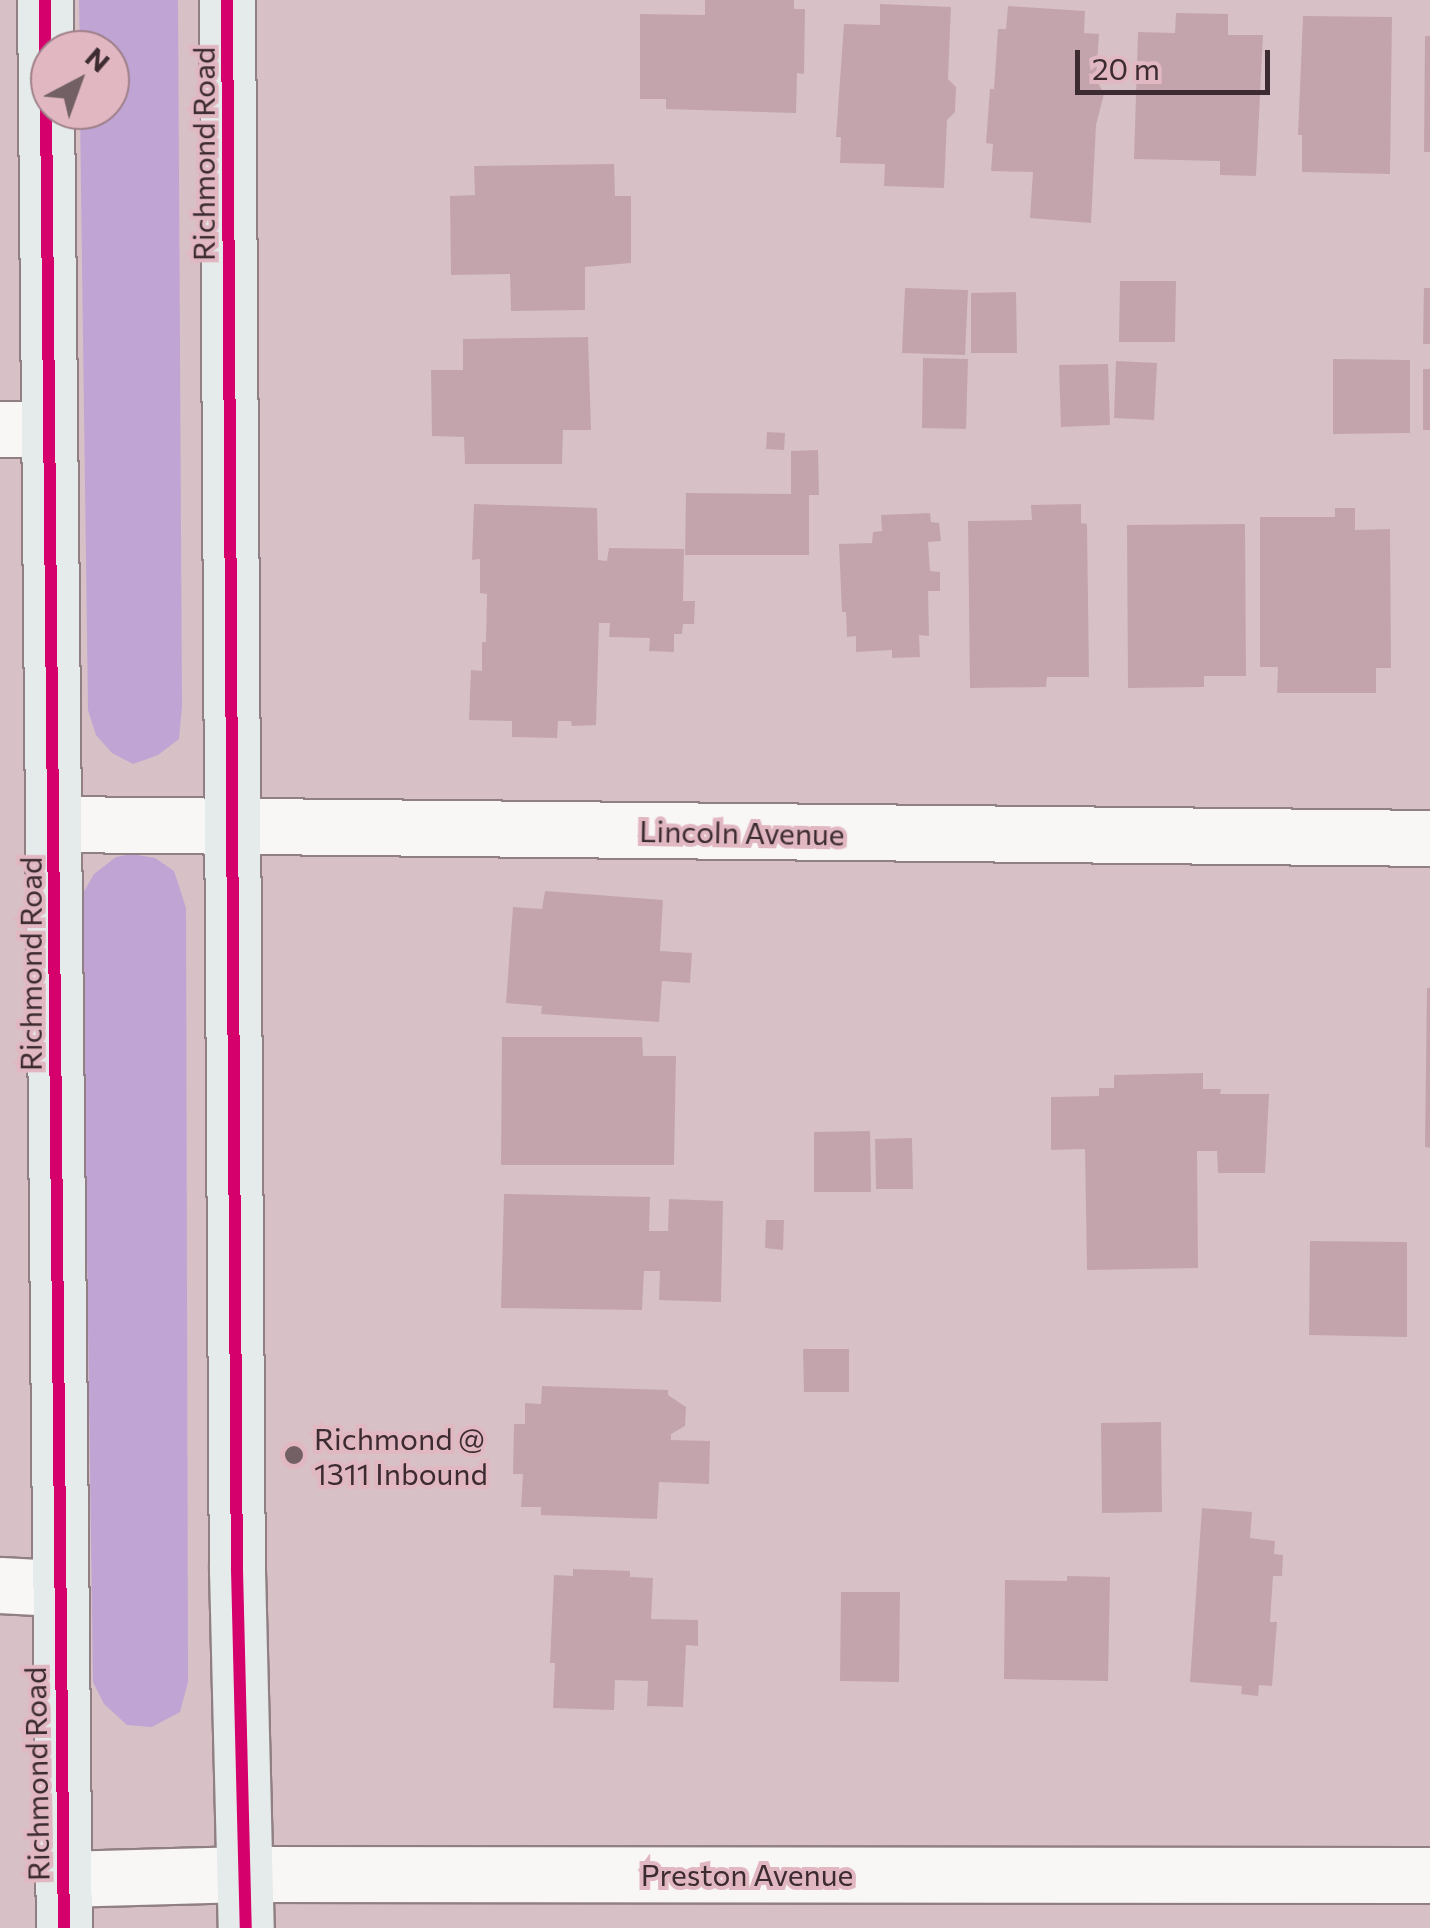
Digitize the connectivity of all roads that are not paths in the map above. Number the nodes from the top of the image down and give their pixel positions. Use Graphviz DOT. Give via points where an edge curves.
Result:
graph roads {
  1 [pos="44,0"];
  2 [pos="227,0"];
  3 [pos="24,429"];
  4 [pos="55,824"];
  5 [pos="231,827"];
  6 [pos="1430,838"];
  7 [pos="0,1584"];
  8 [pos="58,1588"];
  9 [pos="245,1874"];
  10 [pos="1430,1875"];
  11 [pos="64,1903"];
  12 [pos="246,1928"];
  1 -- 3 [label="main road, Richmond Road"];
  2 -- 5 [label="main road, Richmond Road"];
  3 -- 4 [label="main road, Richmond Road"];
  4 -- 5 [label="street, Lincoln Avenue"];
  4 -- 8 [label="main road, Richmond Road"];
  5 -- 6 [label="street, Lincoln Avenue"];
  5 -- 9 [label="main road, Richmond Road"];
  7 -- 8 [label="street"];
  8 -- 11 [label="main road, Richmond Road"];
  9 -- 10 [label="street, Preston Avenue"];
  9 -- 11 [label="street, Preston Avenue"];
  9 -- 12 [label="main road, Richmond Road"];
}
